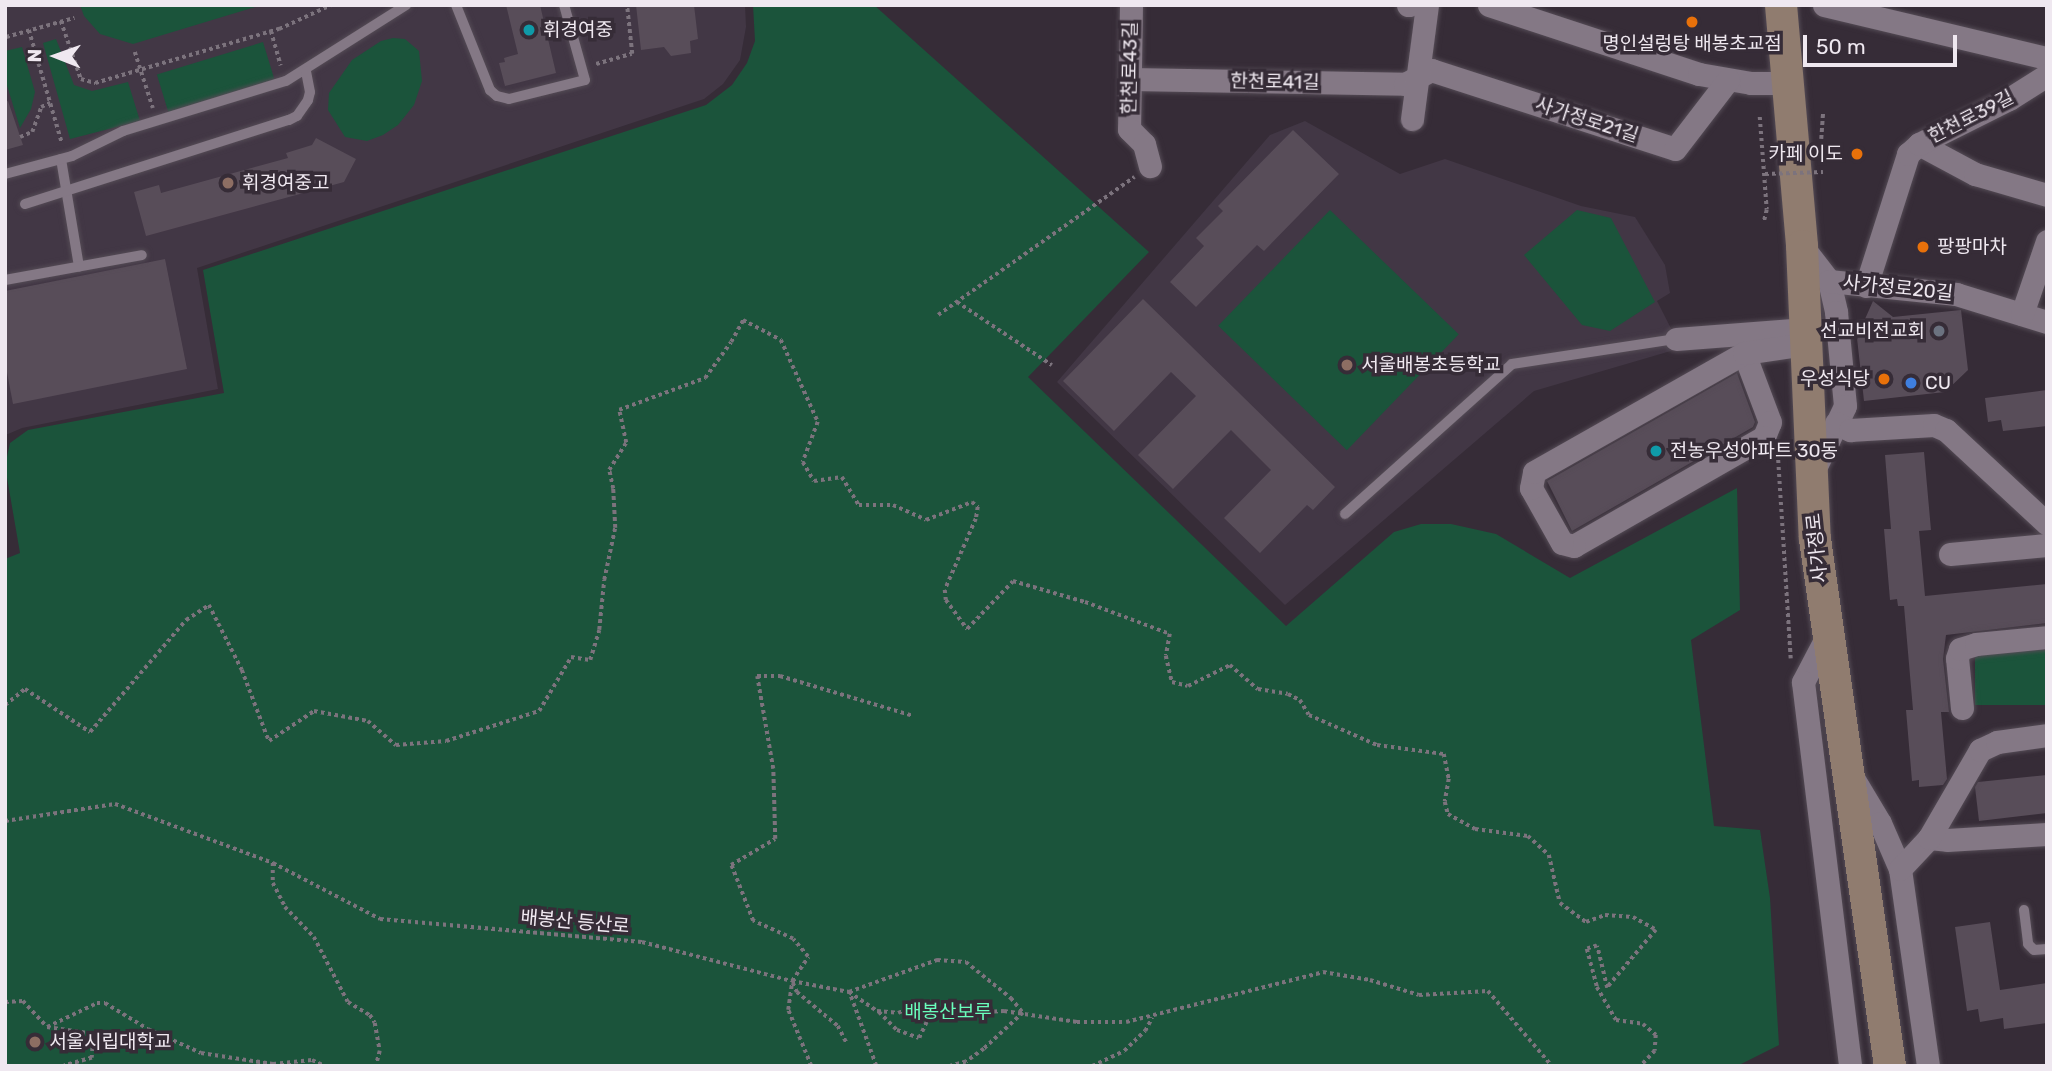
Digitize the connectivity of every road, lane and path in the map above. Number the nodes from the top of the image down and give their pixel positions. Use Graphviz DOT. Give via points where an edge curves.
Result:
graph roads {
  1 [pos="331,5"];
  2 [pos="406,5"];
  3 [pos="456,5"];
  4 [pos="564,5"];
  5 [pos="1131,5"];
  6 [pos="1427,5"];
  7 [pos="1489,5"];
  8 [pos="1781,5"];
  9 [pos="1824,5"];
  10 [pos="627,7"];
  11 [pos="74,18"];
  12 [pos="61,22"];
  13 [pos="29,30"];
  14 [pos="271,31"];
  15 [pos="6,37"];
  16 [pos="135,52"];
  17 [pos="2047,58"];
  18 [pos="580,67"];
  19 [pos="141,70"];
  20 [pos="306,71"];
  21 [pos="1417,75"];
  22 [pos="2047,75"];
  23 [pos="1130,79"];
  24 [pos="1728,80"];
  25 [pos="286,81"];
  26 [pos="1786,83"];
  27 [pos="50,103"];
  28 [pos="1823,113"];
  29 [pos="1760,117"];
  30 [pos="1412,119"];
  31 [pos="156,121"];
  32 [pos="1820,128"];
  33 [pos="20,138"];
  34 [pos="1919,144"];
  35 [pos="64,159"];
  36 [pos="1150,166"];
  37 [pos="1823,172"];
  38 [pos="5,174"];
  39 [pos="1765,174"];
  40 [pos="67,191"];
  41 [pos="2047,195"];
  42 [pos="25,204"];
  43 [pos="1765,222"];
  44 [pos="2047,241"];
  45 [pos="1802,246"];
  46 [pos="142,255"];
  47 [pos="79,266"];
  48 [pos="5,280"];
  49 [pos="1829,281"];
  50 [pos="1866,286"];
  51 [pos="957,302"];
  52 [pos="2022,314"];
  53 [pos="938,315"];
  54 [pos="2047,322"];
  55 [pos="1806,337"];
  56 [pos="1676,339"];
  57 [pos="1744,354"];
  58 [pos="1052,365"];
  59 [pos="1836,423"];
  60 [pos="1778,447"];
  61 [pos="1811,476"];
  62 [pos="1345,514"];
  63 [pos="2042,514"];
  64 [pos="2047,545"];
  65 [pos="1950,554"];
  66 [pos="1827,636"];
  67 [pos="2047,637"];
  68 [pos="1803,682"];
  69 [pos="5,705"];
  70 [pos="1962,708"];
  71 [pos="913,716"];
  72 [pos="2047,735"];
  73 [pos="1846,765"];
  74 [pos="5,821"];
  75 [pos="2047,834"];
  76 [pos="1929,838"];
  77 [pos="273,863"];
  78 [pos="1900,869"];
  79 [pos="2024,911"];
  80 [pos="2047,949"];
  81 [pos="792,981"];
  82 [pos="849,992"];
  83 [pos="5,1002"];
  84 [pos="935,1004"];
  85 [pos="877,1011"];
  86 [pos="1023,1013"];
  87 [pos="1152,1018"];
  88 [pos="47,1027"];
  89 [pos="847,1044"];
  90 [pos="64,1066"];
  91 [pos="325,1066"];
  92 [pos="376,1066"];
  93 [pos="811,1066"];
  94 [pos="876,1066"];
  95 [pos="951,1066"];
  96 [pos="1092,1066"];
  97 [pos="1552,1066"];
  98 [pos="1641,1066"];
  99 [pos="1850,1066"];
  100 [pos="1890,1066"];
  101 [pos="1928,1066"];
  1 -- 14 [label="path"];
  2 -- 20 [label="lane"];
  3 -- 18 [label="lane" via="484,78 497,96 509,99 584,80"];
  4 -- 18 [label="lane"];
  5 -- 23 [label="street, 한천로43길"];
  6 -- 21 [label="street"];
  7 -- 24 [label="street"];
  8 -- 26 [label="main road, 사가정로"];
  9 -- 17 [label="street"];
  10 -- 18 [label="path" via="632,54"];
  11 -- 12 [label="path"];
  12 -- 13 [label="path"];
  12 -- 19 [label="path" via="81,79 95,83"];
  13 -- 15 [label="path"];
  13 -- 27 [label="path"];
  14 -- 19 [label="path"];
  14 -- 25 [label="path"];
  16 -- 19 [label="path"];
  19 -- 31 [label="path"];
  20 -- 25 [label="lane"];
  20 -- 40 [label="lane" via="310,92 297,116"];
  21 -- 23 [label="street, 한천로41길" via="1405,84"];
  21 -- 24 [label="street, 사가정로21길" via="1431,70 1675,149"];
  21 -- 30 [label="street"];
  22 -- 34 [label="street, 한천로39길"];
  23 -- 36 [label="street, 한천로43길" via="1129,129 1144,144"];
  24 -- 26 [label="street"];
  25 -- 31 [label="lane"];
  26 -- 45 [label="main road, 사가정로"];
  27 -- 33 [label="path" via="41,107 33,132"];
  27 -- 35 [label="path"];
  28 -- 32 [label="path"];
  29 -- 39 [label="path"];
  31 -- 35 [label="lane" via="109,136"];
  34 -- 41 [label="street" via="1975,174"];
  34 -- 50 [label="street, 한천로39길" via="1908,154"];
  35 -- 38 [label="lane"];
  35 -- 40 [label="lane"];
  36 -- 51 [label="path"];
  37 -- 39 [label="path, bridge"];
  39 -- 43 [label="path"];
  40 -- 42 [label="lane"];
  40 -- 47 [label="lane"];
  44 -- 52 [label="street"];
  45 -- 49 [label="street"];
  45 -- 55 [label="main road, 사가정로"];
  46 -- 47 [label="lane"];
  47 -- 48 [label="lane"];
  49 -- 50 [label="street, 사가정로20길"];
  49 -- 59 [label="street" via="1845,405"];
  50 -- 52 [label="street, 사가정로20길" via="1956,294"];
  51 -- 53 [label="path"];
  51 -- 58 [label="path"];
  52 -- 54 [label="street, 사가정로20길"];
  55 -- 56 [label="street"];
  55 -- 57 [label="street"];
  55 -- 61 [label="main road, 사가정로"];
  56 -- 62 [label="lane" via="1512,364"];
  57 -- 57 [label="street" via="1534,472 1531,488 1562,543 1574,546 1764,437 1770,422 1768,411"];
  59 -- 61 [label="street"];
  59 -- 63 [label="street" via="1850,430 1934,425 1946,430"];
  60 -- 68 [label="path" via="1790,656"];
  61 -- 66 [label="main road, 사가정로"];
  64 -- 65 [label="street"];
  66 -- 68 [label="street"];
  66 -- 73 [label="main road, 사가정로"];
  67 -- 70 [label="street" via="1961,649 1957,658"];
  68 -- 99 [label="street"];
  69 -- 98 [label="path" via="26,690 90,732 186,620 208,605 242,670 269,741 314,710 368,721 396,745 446,741 539,711 571,657 590,660 599,629 615,528 608,471 626,443 619,410 705,378 743,320 781,340 818,422 803,463 814,481 842,477 859,505 893,505 926,520 972,502 978,507 945,590 946,600 967,629 1013,581 1085,601 1170,634 1166,656 1172,682 1188,685 1230,665 1258,690 1288,694 1300,700 1309,715 1377,745 1444,754 1448,814 1475,829 1528,836 1549,855 1560,904 1586,922 1605,915 1633,917 1656,930 1608,988 1597,946 1587,949 1597,986 1616,1020 1643,1024 1656,1035 1655,1051"];
  71 -- 81 [label="path" via="780,676 757,676 773,769 775,839 730,865 753,921 793,939 808,957"];
  72 -- 76 [label="street" via="1997,741 1980,750"];
  73 -- 78 [label="street, 사가정로"];
  73 -- 100 [label="main road, 사가정로"];
  74 -- 77 [label="path, 배봉산 등산로" via="115,804"];
  75 -- 76 [label="street"];
  76 -- 78 [label="street"];
  77 -- 81 [label="path, 배봉산 등산로" via="380,919 642,942"];
  77 -- 92 [label="path" via="273,883 285,907 313,937 348,1002 375,1023 380,1051"];
  78 -- 101 [label="street, 사가정로"];
  79 -- 80 [label="lane" via="2028,944 2034,950"];
  81 -- 82 [label="path, 배봉산 등산로"];
  81 -- 89 [label="path" via="797,992 838,1026"];
  81 -- 93 [label="path" via="788,1010"];
  82 -- 85 [label="path, 배봉산 등산로"];
  82 -- 86 [label="path" via="937,960 950,960 966,962 984,973"];
  82 -- 94 [label="path"];
  83 -- 88 [label="path" via="23,1001"];
  84 -- 85 [label="path" via="915,1004 898,1013"];
  84 -- 85 [label="path, 배봉산 등산로" via="919,1038 897,1030"];
  84 -- 86 [label="path" via="966,1013"];
  86 -- 87 [label="path" via="1077,1022"];
  86 -- 95 [label="path" via="984,1049"];
  87 -- 96 [label="path" via="1124,1051"];
  87 -- 97 [label="path" via="1323,972 1419,995 1488,991"];
  88 -- 90 [label="path" via="94,1034 92,1058"];
  88 -- 91 [label="path" via="106,1003 201,1053 273,1064 312,1060"];
}
